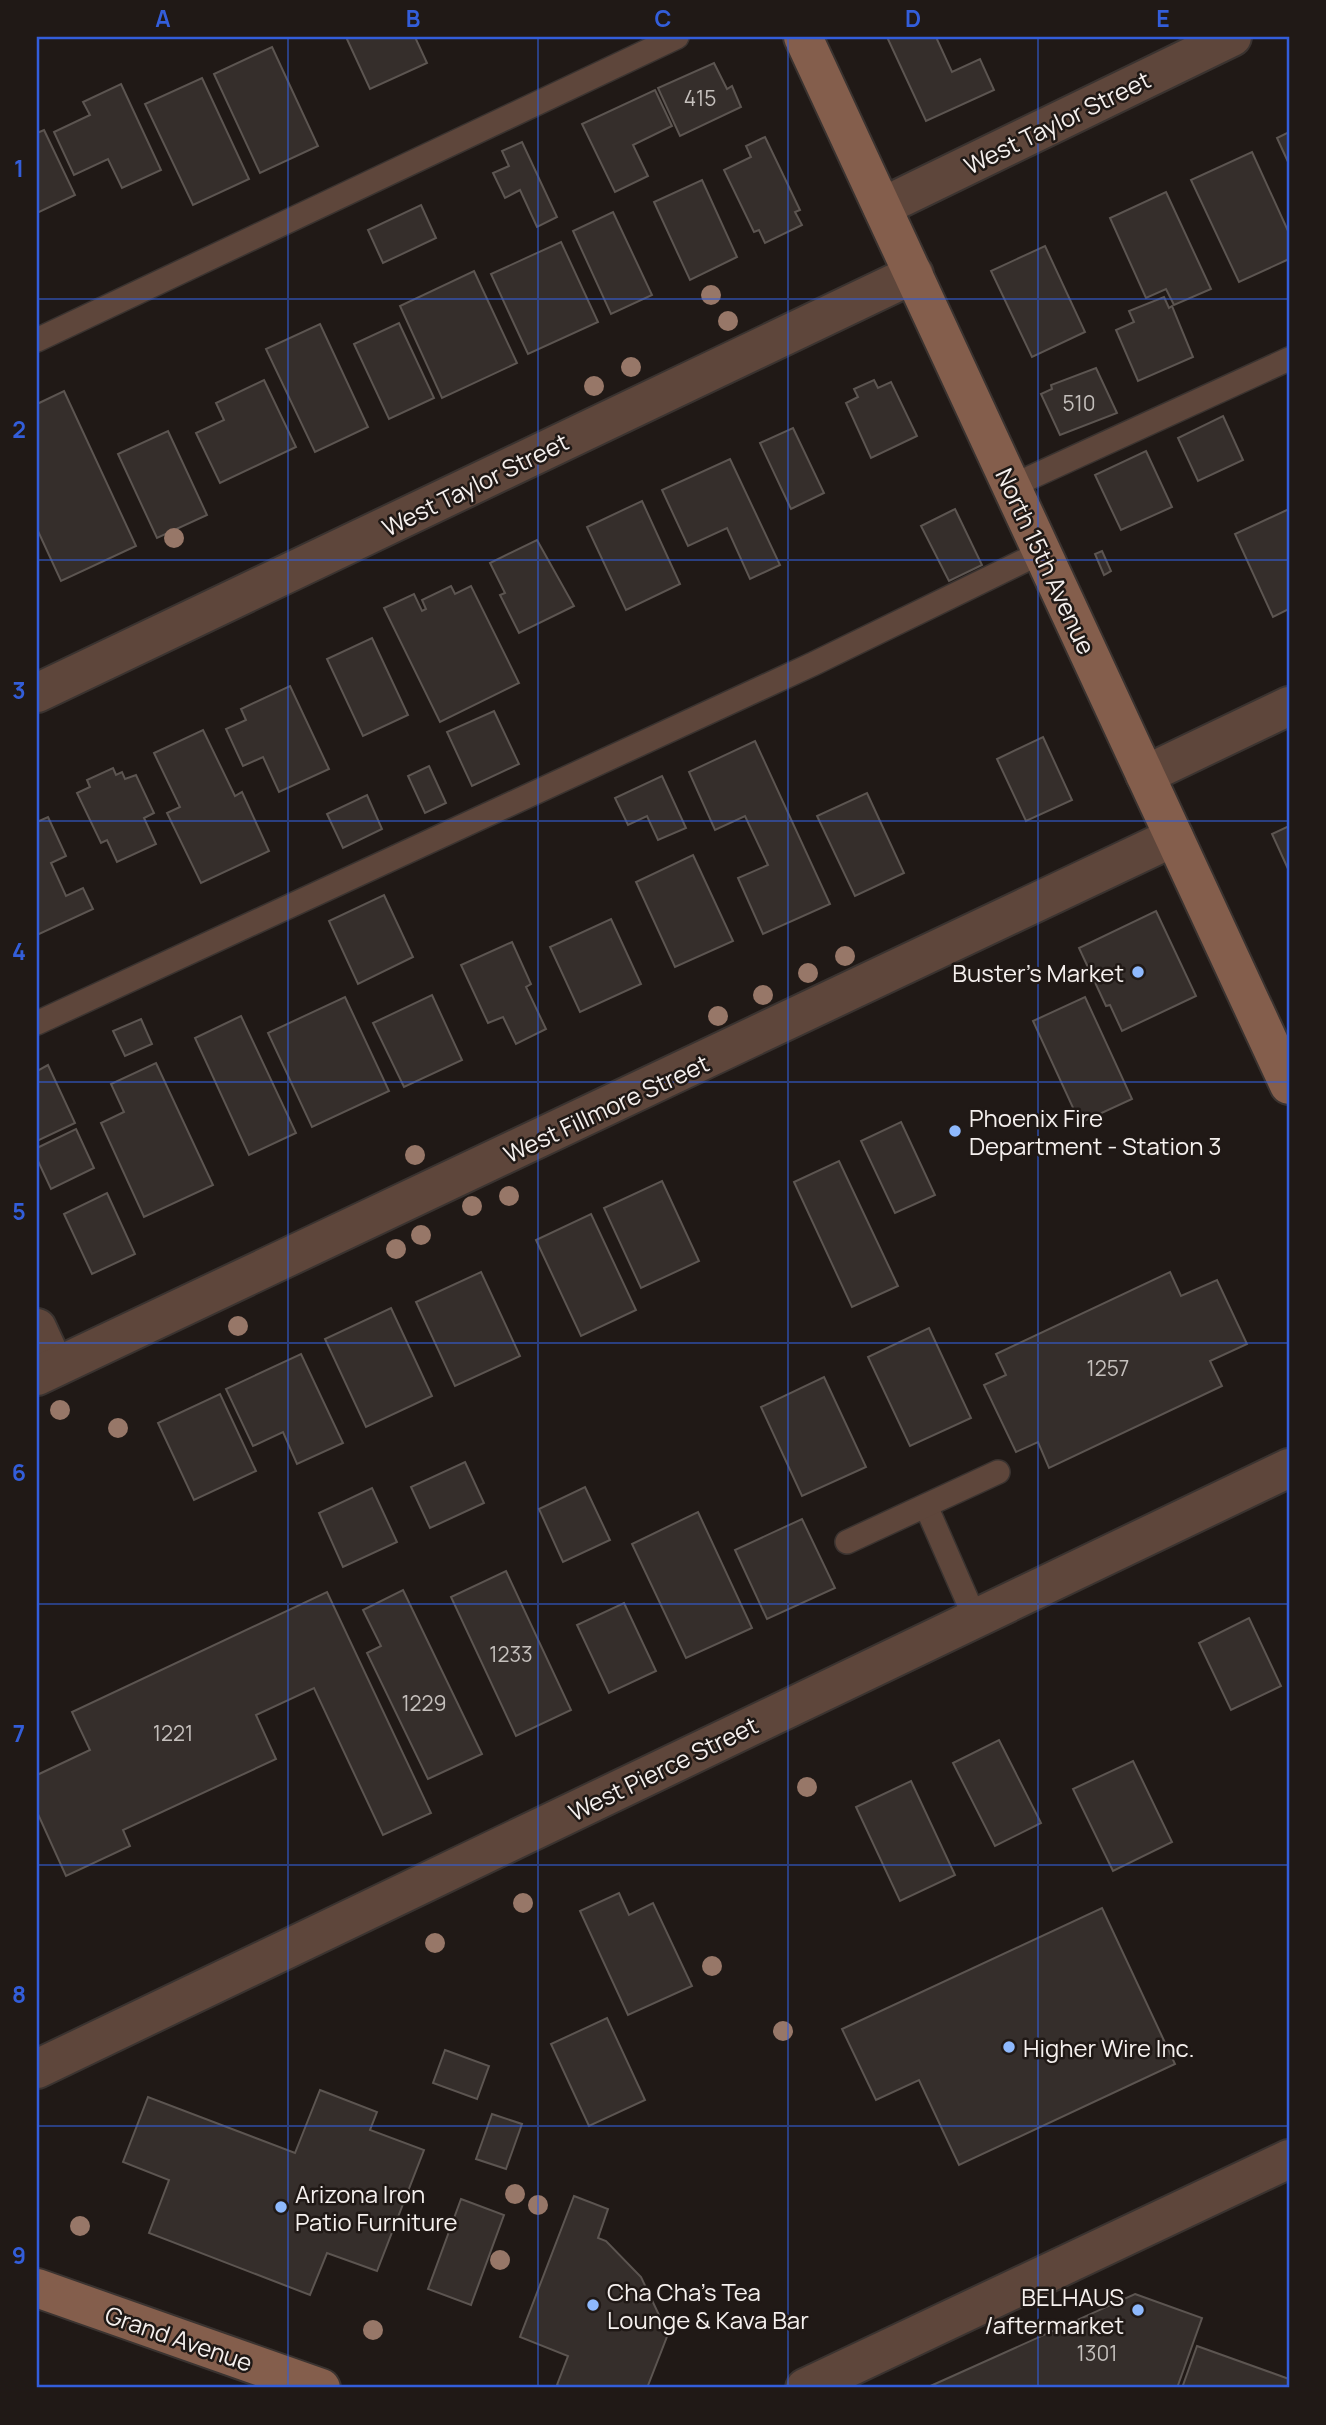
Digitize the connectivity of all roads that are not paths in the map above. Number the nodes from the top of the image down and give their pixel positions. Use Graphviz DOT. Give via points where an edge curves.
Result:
graph roads {
  1 [pos="677,37"];
  2 [pos="803,37"];
  3 [pos="1232,37"];
  4 [pos="882,207"];
  5 [pos="914,274"];
  6 [pos="37,340"];
  7 [pos="1289,359"];
  8 [pos="1012,486"];
  9 [pos="1042,552"];
  10 [pos="37,693"];
  11 [pos="1289,706"];
  12 [pos="1145,775"];
  13 [pos="1174,838"];
  14 [pos="37,1023"];
  15 [pos="1286,1068"];
  16 [pos="37,1328"];
  17 [pos="46,1372"];
  18 [pos="1289,1468"];
  19 [pos="998,1472"];
  20 [pos="926,1506"];
  21 [pos="847,1542"];
  22 [pos="975,1618"];
  23 [pos="37,2068"];
  24 [pos="1289,2159"];
  25 [pos="37,2288"];
  26 [pos="321,2388"];
  27 [pos="805,2388"];
  1 -- 6 [label="lane"];
  2 -- 4 [label="street, North 15th Avenue"];
  3 -- 4 [label="street, West Taylor Street"];
  4 -- 5 [label="street, North 15th Avenue"];
  5 -- 8 [label="street, North 15th Avenue"];
  5 -- 10 [label="street, West Taylor Street"];
  7 -- 8 [label="lane"];
  8 -- 9 [label="street, North 15th Avenue"];
  9 -- 12 [label="street, North 15th Avenue"];
  9 -- 14 [label="lane" via="813,664"];
  11 -- 12 [label="street"];
  12 -- 13 [label="street, North 15th Avenue"];
  13 -- 15 [label="street, North 15th Avenue"];
  13 -- 17 [label="street, West Fillmore Street"];
  16 -- 17 [label="street"];
  18 -- 22 [label="street, West Pierce Street"];
  19 -- 20 [label="lane"];
  20 -- 21 [label="lane"];
  20 -- 22 [label="lane"];
  22 -- 23 [label="street, West Pierce Street"];
  24 -- 27 [label="street"];
  25 -- 26 [label="street, Grand Avenue"];
}
